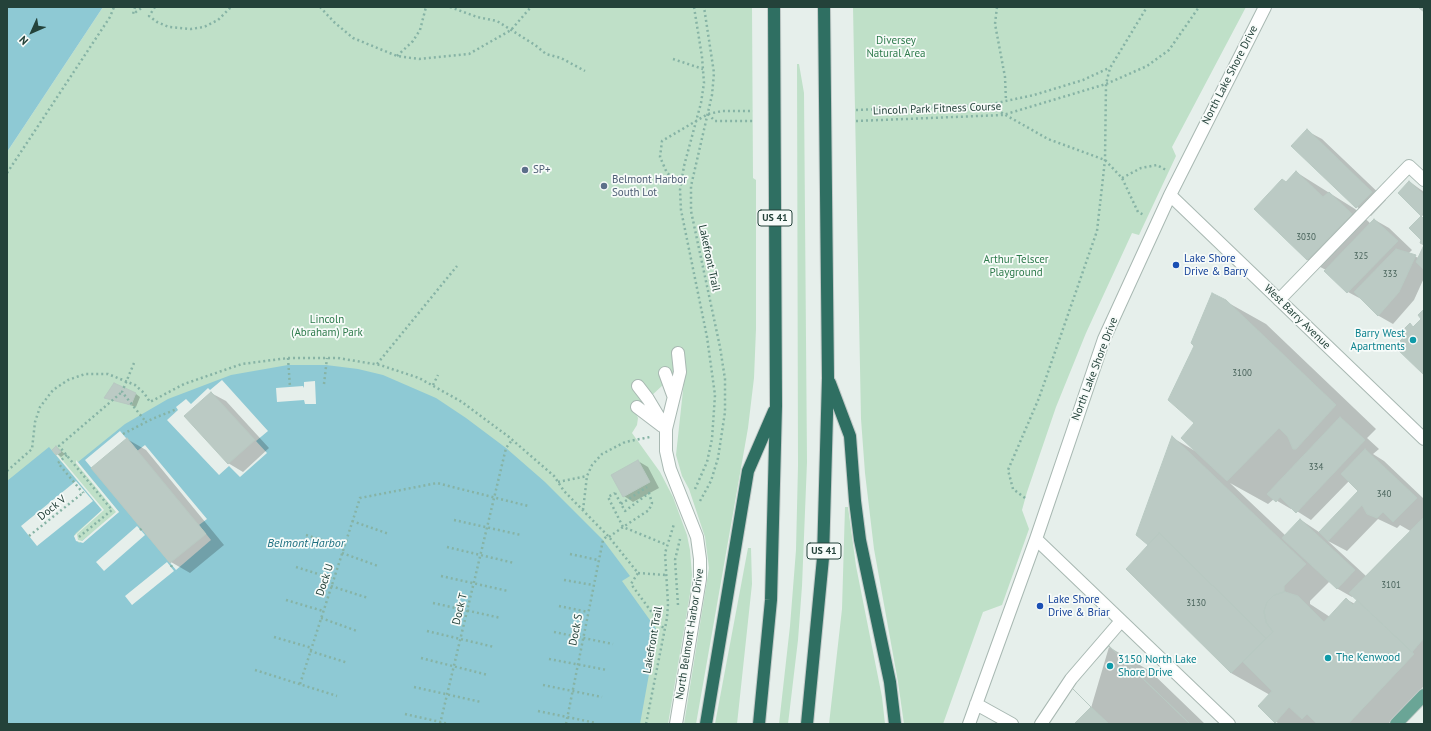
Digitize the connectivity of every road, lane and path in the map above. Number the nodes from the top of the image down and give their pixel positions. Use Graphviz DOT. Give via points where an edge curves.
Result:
graph roads {
  1 [pos="114,7"];
  2 [pos="135,7"];
  3 [pos="143,7"];
  4 [pos="155,7"];
  5 [pos="231,7"];
  6 [pos="320,7"];
  7 [pos="426,7"];
  8 [pos="450,7"];
  9 [pos="531,7"];
  10 [pos="694,7"];
  11 [pos="704,7"];
  12 [pos="774,7"];
  13 [pos="824,7"];
  14 [pos="997,7"];
  15 [pos="1147,7"];
  16 [pos="1199,7"];
  17 [pos="1265,7"];
  18 [pos="511,30"];
  19 [pos="397,56"];
  20 [pos="673,59"];
  21 [pos="1110,68"];
  22 [pos="703,69"];
  23 [pos="585,71"];
  24 [pos="1106,84"];
  25 [pos="1006,101"];
  26 [pos="987,105"];
  27 [pos="856,110"];
  28 [pos="753,111"];
  29 [pos="708,114"];
  30 [pos="1003,115"];
  31 [pos="856,120"];
  32 [pos="696,121"];
  33 [pos="753,122"];
  34 [pos="1105,160"];
  35 [pos="1169,171"];
  36 [pos="7,173"];
  37 [pos="1122,178"];
  38 [pos="1424,180"];
  39 [pos="681,184"];
  40 [pos="1170,195"];
  41 [pos="1147,217"];
  42 [pos="457,266"];
  43 [pos="1279,300"];
  44 [pos="678,353"];
  45 [pos="288,358"];
  46 [pos="327,358"];
  47 [pos="134,363"];
  48 [pos="377,365"];
  49 [pos="665,373"];
  50 [pos="438,375"];
  51 [pos="828,378"];
  52 [pos="125,381"];
  53 [pos="324,384"];
  54 [pos="433,385"];
  55 [pos="638,386"];
  56 [pos="290,387"];
  57 [pos="122,392"];
  58 [pos="673,395"];
  59 [pos="776,406"];
  60 [pos="637,407"];
  61 [pos="177,409"];
  62 [pos="146,422"];
  63 [pos="666,431"];
  64 [pos="123,434"];
  65 [pos="1424,439"];
  66 [pos="512,440"];
  67 [pos="67,455"];
  68 [pos="7,471"];
  69 [pos="587,476"];
  70 [pos="558,482"];
  71 [pos="647,487"];
  72 [pos="694,490"];
  73 [pos="494,498"];
  74 [pos="1026,498"];
  75 [pos="621,504"];
  76 [pos="698,505"];
  77 [pos="528,506"];
  78 [pos="583,510"];
  79 [pos="677,518"];
  80 [pos="454,520"];
  81 [pos="352,521"];
  82 [pos="488,527"];
  83 [pos="623,527"];
  84 [pos="682,533"];
  85 [pos="389,534"];
  86 [pos="306,535"];
  87 [pos="521,535"];
  88 [pos="29,536"];
  89 [pos="609,536"];
  90 [pos="79,537"];
  91 [pos="1036,539"];
  92 [pos="667,545"];
  93 [pos="344,547"];
  94 [pos="447,547"];
  95 [pos="342,553"];
  96 [pos="570,554"];
  97 [pos="481,555"];
  98 [pos="598,560"];
  99 [pos="514,563"];
  100 [pos="378,566"];
  101 [pos="296,567"];
  102 [pos="638,573"];
  103 [pos="665,575"];
  104 [pos="441,576"];
  105 [pos="334,579"];
  106 [pos="564,580"];
  107 [pos="474,583"];
  108 [pos="594,585"];
  109 [pos="332,586"];
  110 [pos="508,591"];
  111 [pos="368,598"];
  112 [pos="286,600"];
  113 [pos="434,603"];
  114 [pos="559,606"];
  115 [pos="678,610"];
  116 [pos="323,611"];
  117 [pos="467,611"];
  118 [pos="588,612"];
  119 [pos="321,618"];
  120 [pos="501,618"];
  121 [pos="1121,621"];
  122 [pos="664,629"];
  123 [pos="358,631"];
  124 [pos="427,631"];
  125 [pos="554,632"];
  126 [pos="274,636"];
  127 [pos="583,638"];
  128 [pos="461,639"];
  129 [pos="613,644"];
  130 [pos="494,647"];
  131 [pos="312,648"];
  132 [pos="310,651"];
  133 [pos="421,658"];
  134 [pos="549,659"];
  135 [pos="348,662"];
  136 [pos="578,664"];
  137 [pos="454,667"];
  138 [pos="255,670"];
  139 [pos="607,670"];
  140 [pos="488,675"];
  141 [pos="300,684"];
  142 [pos="543,685"];
  143 [pos="414,687"];
  144 [pos="572,691"];
  145 [pos="447,694"];
  146 [pos="1424,695"];
  147 [pos="337,696"];
  148 [pos="602,697"];
  149 [pos="481,702"];
  150 [pos="976,704"];
  151 [pos="538,711"];
  152 [pos="405,714"];
  153 [pos="567,717"];
  154 [pos="440,723"];
  155 [pos="596,723"];
  156 [pos="449,724"];
  157 [pos="566,724"];
  158 [pos="646,724"];
  159 [pos="676,724"];
  160 [pos="706,724"];
  161 [pos="759,724"];
  162 [pos="807,724"];
  163 [pos="895,724"];
  164 [pos="969,724"];
  165 [pos="1012,724"];
  166 [pos="1041,724"];
  167 [pos="1229,724"];
  168 [pos="1396,724"];
  1 -- 36 [label="path" via="110,17"];
  2 -- 3 [label="path" via="133,14"];
  4 -- 5 [label="path" via="149,16 157,22 170,27 191,29 204,27 218,20"];
  6 -- 19 [label="path" via="353,38"];
  7 -- 19 [label="path" via="420,30 413,41"];
  8 -- 18 [label="path" via="497,21"];
  9 -- 18 [label="path"];
  10 -- 22 [label="path, Lakefront Trail"];
  11 -- 29 [label="path, Lakefront Trail" via="714,73"];
  12 -- 59 [label="highway, US 41"];
  13 -- 51 [label="highway, US 41"];
  14 -- 25 [label="path" via="996,24 1005,77"];
  15 -- 21 [label="path"];
  16 -- 24 [label="path, Lincoln Park Fitness Course" via="1169,50 1147,66"];
  17 -- 40 [label="street, North Lake Shore Drive"];
  18 -- 19 [label="path" via="469,54 434,59"];
  18 -- 23 [label="path" via="546,54 561,58"];
  20 -- 22 [label="path"];
  21 -- 24 [label="path"];
  21 -- 25 [label="path" via="1083,80"];
  22 -- 32 [label="path, Lakefront Trail" via="704,83"];
  24 -- 30 [label="path, Lincoln Park Fitness Course"];
  24 -- 34 [label="path"];
  25 -- 26 [label="path"];
  26 -- 27 [label="path"];
  26 -- 30 [label="path"];
  28 -- 29 [label="path" via="722,110"];
  29 -- 32 [label="path"];
  29 -- 33 [label="path" via="715,121"];
  29 -- 76 [label="path, Lakefront Trail" via="691,186 691,211 720,347 725,412 718,458 711,481"];
  30 -- 31 [label="path, Lincoln Park Fitness Course"];
  30 -- 34 [label="path" via="1048,139"];
  32 -- 39 [label="path, Lakefront Trail"];
  32 -- 39 [label="path" via="662,140 660,157 667,173"];
  34 -- 37 [label="path"];
  34 -- 74 [label="path" via="1097,231 1039,398 1008,470 1013,488"];
  35 -- 37 [label="path" via="1156,165 1141,168"];
  37 -- 41 [label="path" via="1138,212"];
  38 -- 43 [label="street" via="1409,166"];
  39 -- 72 [label="path, Lakefront Trail" via="681,210 707,337 715,395 712,439 707,462"];
  40 -- 43 [label="street, West Barry Avenue"];
  40 -- 91 [label="street, North Lake Shore Drive" via="1104,339"];
  42 -- 48 [label="path"];
  43 -- 65 [label="street, West Barry Avenue"];
  44 -- 58 [label="street" via="680,372"];
  45 -- 46 [label="path"];
  45 -- 52 [label="path" via="242,364 184,384 150,402 144,392"];
  45 -- 56 [label="path"];
  46 -- 48 [label="path"];
  46 -- 53 [label="path"];
  47 -- 52 [label="path"];
  48 -- 54 [label="path"];
  49 -- 58 [label="street"];
  50 -- 54 [label="path"];
  51 -- 162 [label="highway, US 41" via="824,558"];
  51 -- 163 [label="highway" via="850,436 860,540 890,682"];
  52 -- 57 [label="path"];
  52 -- 68 [label="path" via="108,374 85,374 68,380 53,390 40,407 32,449"];
  54 -- 66 [label="path" via="462,402"];
  55 -- 63 [label="street, North Belmont Harbor Drive"];
  57 -- 62 [label="path"];
  57 -- 67 [label="path" via="59,446"];
  58 -- 63 [label="street"];
  59 -- 160 [label="highway" via="748,471"];
  59 -- 161 [label="highway, US 41" via="771,600"];
  60 -- 63 [label="street"];
  61 -- 62 [label="path"];
  62 -- 64 [label="path"];
  63 -- 69 [label="path" via="612,448 592,465"];
  63 -- 159 [label="street, North Belmont Harbor Drive" via="666,451 670,469 697,538 700,560 700,580"];
  66 -- 70 [label="path"];
  66 -- 73 [label="path, Dock T" via="506,448"];
  67 -- 88 [label="path, Dock V" via="58,463 84,492"];
  67 -- 90 [label="path" via="112,510"];
  69 -- 70 [label="path"];
  69 -- 78 [label="path"];
  70 -- 78 [label="path"];
  71 -- 75 [label="path"];
  73 -- 77 [label="path"];
  73 -- 81 [label="path, Dock U" via="437,483 360,498"];
  73 -- 82 [label="path, Dock T"];
  75 -- 83 [label="path" via="615,493 608,497"];
  75 -- 83 [label="path" via="625,511 649,493 651,496 652,503 648,510"];
  78 -- 89 [label="path"];
  79 -- 92 [label="path, Lakefront Trail"];
  80 -- 82 [label="path"];
  81 -- 85 [label="path"];
  81 -- 93 [label="path, Dock U"];
  82 -- 87 [label="path"];
  82 -- 97 [label="path, Dock T"];
  83 -- 89 [label="path"];
  83 -- 92 [label="path"];
  84 -- 115 [label="path, Lakefront Trail" via="675,560"];
  86 -- 93 [label="path"];
  89 -- 98 [label="path, Dock S" via="602,540"];
  89 -- 102 [label="path"];
  91 -- 121 [label="street"];
  91 -- 150 [label="street, North Lake Shore Drive"];
  92 -- 103 [label="path, Lakefront Trail"];
  93 -- 95 [label="path, Dock U"];
  94 -- 97 [label="path"];
  95 -- 100 [label="path"];
  95 -- 105 [label="path, Dock U"];
  96 -- 98 [label="path"];
  97 -- 99 [label="path"];
  97 -- 107 [label="path, Dock T"];
  98 -- 108 [label="path, Dock S"];
  101 -- 105 [label="path"];
  102 -- 103 [label="path"];
  102 -- 122 [label="path" via="631,584"];
  103 -- 122 [label="path, Lakefront Trail" via="668,604"];
  104 -- 107 [label="path"];
  105 -- 109 [label="path, Dock U"];
  106 -- 108 [label="path"];
  107 -- 110 [label="path"];
  107 -- 117 [label="path, Dock T"];
  108 -- 118 [label="path, Dock S"];
  109 -- 111 [label="path"];
  109 -- 116 [label="path, Dock U"];
  112 -- 116 [label="path"];
  113 -- 117 [label="path"];
  114 -- 118 [label="path"];
  116 -- 119 [label="path, Dock U"];
  117 -- 120 [label="path"];
  117 -- 128 [label="path, Dock T"];
  118 -- 127 [label="path, Dock S"];
  119 -- 123 [label="path"];
  119 -- 131 [label="path, Dock U"];
  121 -- 166 [label="street" via="1071,679"];
  121 -- 167 [label="street"];
  122 -- 158 [label="path, Lakefront Trail"];
  124 -- 128 [label="path"];
  125 -- 127 [label="path"];
  126 -- 131 [label="path"];
  127 -- 129 [label="path"];
  127 -- 136 [label="path, Dock S"];
  128 -- 130 [label="path"];
  128 -- 137 [label="path, Dock T"];
  131 -- 132 [label="path, Dock U"];
  132 -- 135 [label="path"];
  132 -- 141 [label="path, Dock U"];
  133 -- 137 [label="path"];
  134 -- 136 [label="path"];
  136 -- 139 [label="path"];
  136 -- 144 [label="path, Dock S"];
  137 -- 140 [label="path"];
  137 -- 145 [label="path, Dock T"];
  138 -- 141 [label="path"];
  141 -- 147 [label="path"];
  142 -- 144 [label="path"];
  143 -- 145 [label="path"];
  144 -- 148 [label="path"];
  144 -- 153 [label="path, Dock S"];
  145 -- 149 [label="path"];
  145 -- 154 [label="path, Dock T"];
  146 -- 168 [label="main road"];
  150 -- 164 [label="street, North Lake Shore Drive"];
  150 -- 165 [label="street"];
  151 -- 153 [label="path"];
  152 -- 154 [label="path"];
  153 -- 155 [label="path"];
  153 -- 157 [label="path, Dock S"];
  154 -- 156 [label="path"];
}
